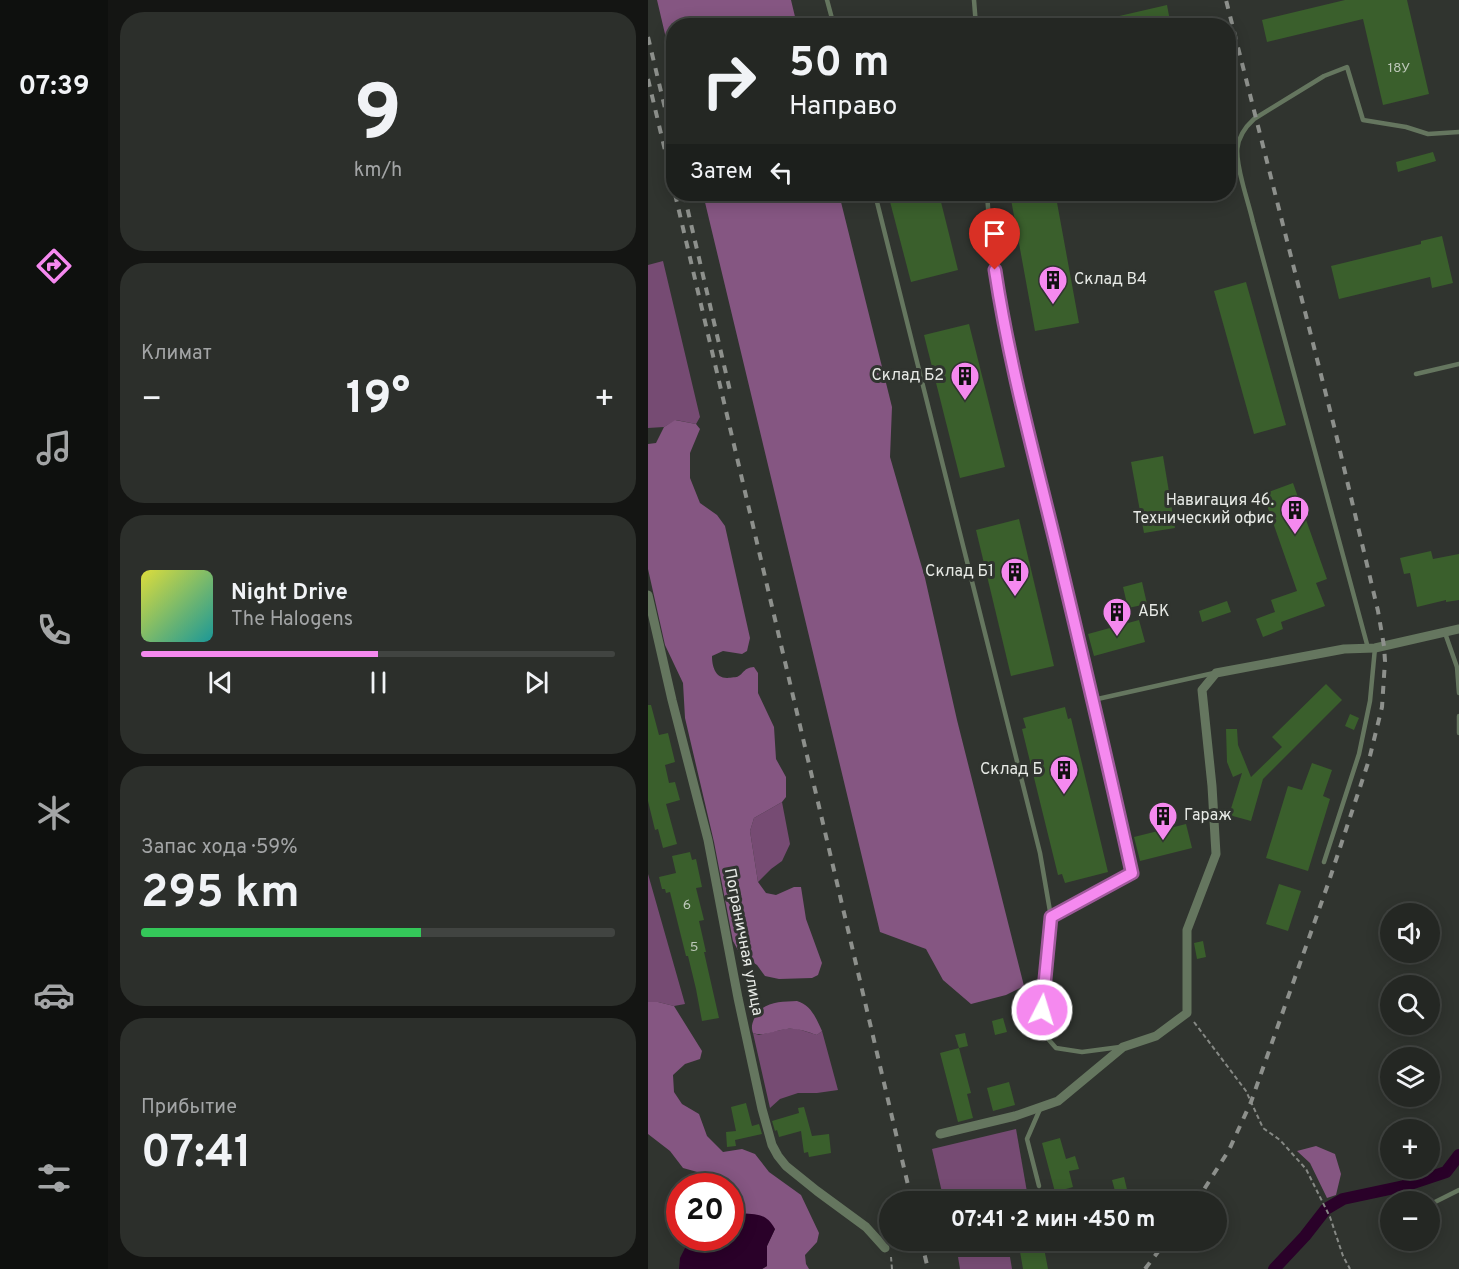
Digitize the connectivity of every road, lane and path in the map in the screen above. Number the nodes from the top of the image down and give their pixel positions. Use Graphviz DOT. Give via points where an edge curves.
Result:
graph roads {
  1 [pos="827,0"];
  2 [pos="974,0"];
  3 [pos="832,18"];
  4 [pos="975,18"];
  5 [pos="1459,132"];
  6 [pos="877,201"];
  7 [pos="987,201"];
  8 [pos="1459,364"];
  9 [pos="1416,374"];
  10 [pos="648,595"];
  11 [pos="1459,629"];
  12 [pos="1444,633"];
  13 [pos="1371,648"];
  14 [pos="1216,673"];
  15 [pos="1459,693"];
  16 [pos="1093,700"];
  17 [pos="1459,716"];
  18 [pos="1459,733"];
  19 [pos="1324,861"];
  20 [pos="1051,917"];
  21 [pos="1187,1012"];
  22 [pos="1123,1047"];
  23 [pos="1041,1107"];
  24 [pos="940,1134"];
  25 [pos="1039,1186"];
  26 [pos="1459,1190"];
  27 [pos="1440,1200"];
  28 [pos="879,1241"];
  29 [pos="887,1251"];
  30 [pos="892,1269"];
  31 [pos="1350,1269"];
  1 -- 3 [label="lane"];
  2 -- 4 [label="lane"];
  5 -- 13 [label="lane" via="1428,134 1363,120 1347,67 1324,76 1254,119 1244,130 1237,149 1245,192"];
  6 -- 20 [label="lane" via="1040,853"];
  7 -- 16 [label="lane" via="1001,311"];
  8 -- 9 [label="lane"];
  10 -- 28 [label="street, Пограничная улица" via="708,840 738,998 772,1145 786,1166"];
  11 -- 12 [label="street"];
  12 -- 13 [label="street"];
  12 -- 15 [label="lane" via="1457,667"];
  13 -- 14 [label="street" via="1344,649"];
  13 -- 19 [label="lane" via="1370,701 1359,754"];
  14 -- 16 [label="lane"];
  14 -- 21 [label="street" via="1202,690 1216,855 1187,930"];
  16 -- 20 [label="lane" via="1132,873"];
  17 -- 18 [label="lane"];
  20 -- 22 [label="lane" via="1042,1010 1049,1040 1056,1048 1082,1052"];
  21 -- 22 [label="street" via="1156,1036"];
  21 -- 31 [label="path" via="1246,1091 1263,1128 1280,1140 1306,1169 1330,1216"];
  22 -- 23 [label="street" via="1058,1101"];
  23 -- 24 [label="street"];
  23 -- 25 [label="lane" via="1027,1140"];
  26 -- 27 [label="lane"];
  29 -- 30 [label="path"];
}
